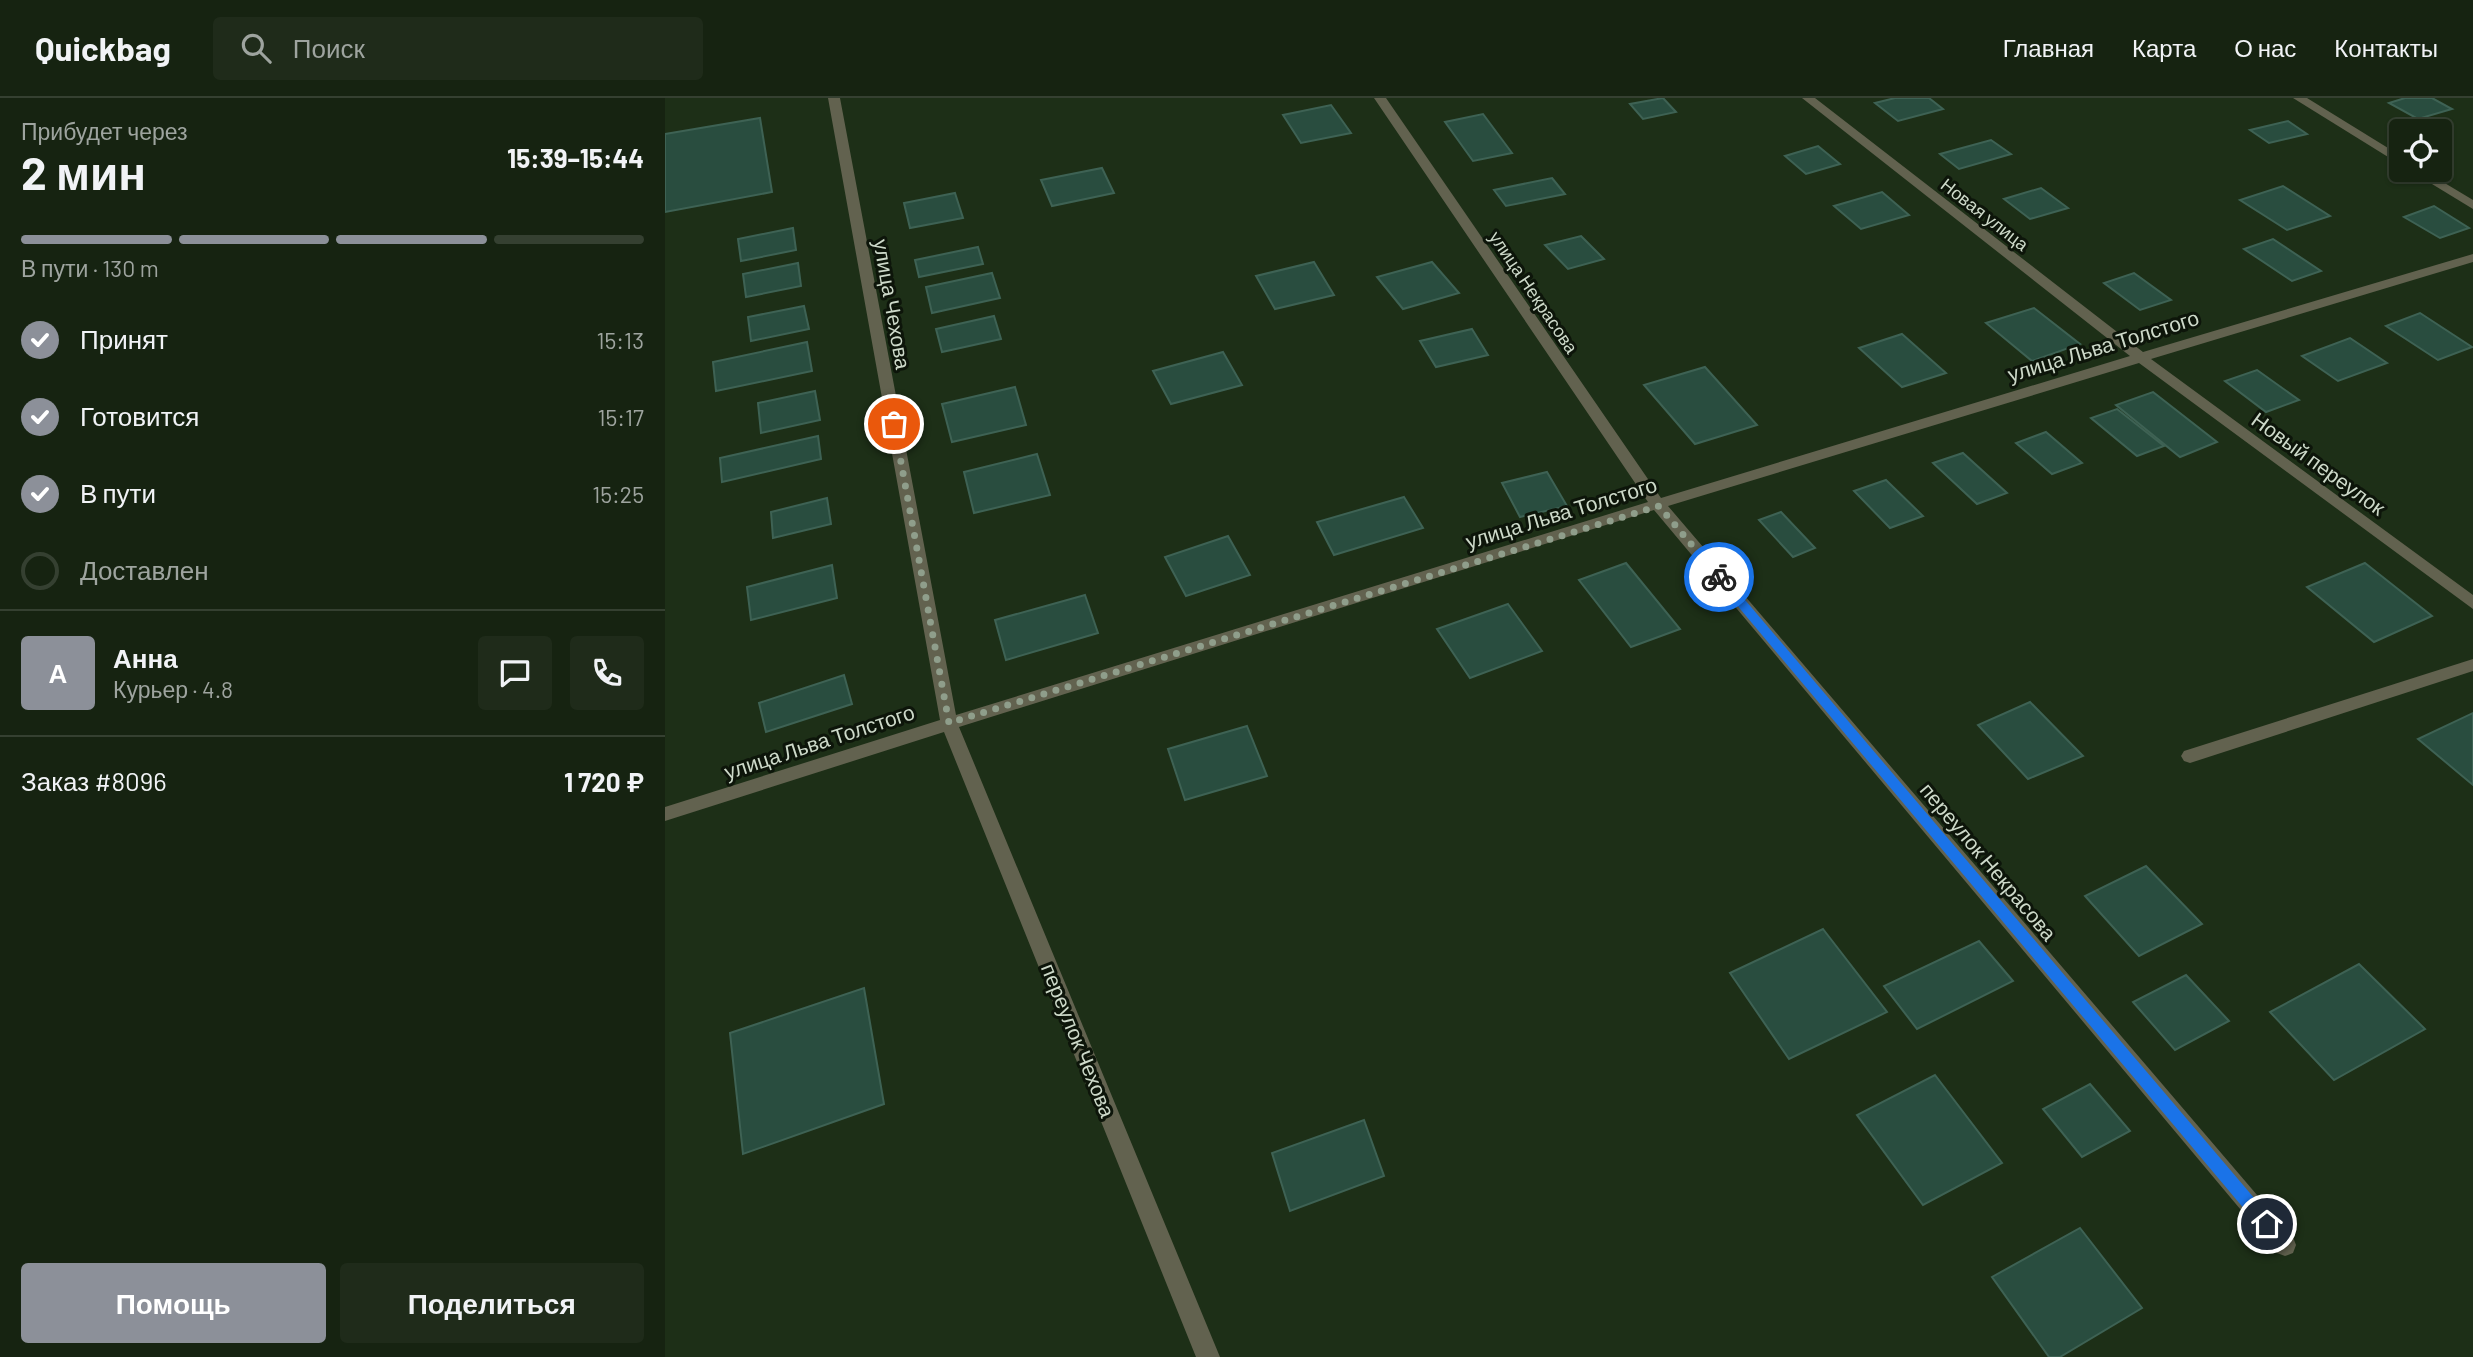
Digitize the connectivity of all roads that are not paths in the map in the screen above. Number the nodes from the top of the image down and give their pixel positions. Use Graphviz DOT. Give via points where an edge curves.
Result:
graph roads {
  1 [pos="834,98"];
  2 [pos="1380,98"];
  3 [pos="1808,98"];
  4 [pos="2299,98"];
  5 [pos="2389,154"];
  6 [pos="2435,182"];
  7 [pos="2473,205"];
  8 [pos="2473,258"];
  9 [pos="2140,357"];
  10 [pos="1659,506"];
  11 [pos="2473,603"];
  12 [pos="2473,665"];
  13 [pos="949,723"];
  14 [pos="2190,756"];
  15 [pos="665,814"];
  16 [pos="2285,1245"];
  17 [pos="1208,1357"];
  1 -- 13 [label="street, улица Чехова"];
  2 -- 10 [label="street, улица Некрасова"];
  3 -- 9 [label="street, Новая улица"];
  4 -- 5 [label="street"];
  6 -- 7 [label="street"];
  8 -- 9 [label="street, улица Льва Толстого"];
  9 -- 10 [label="street, улица Льва Толстого"];
  9 -- 11 [label="street, Новый переулок"];
  10 -- 13 [label="street, улица Льва Толстого"];
  10 -- 16 [label="street, переулок Некрасова"];
  12 -- 14 [label="street"];
  13 -- 15 [label="street, улица Льва Толстого"];
  13 -- 17 [label="street, переулок Чехова"];
}
